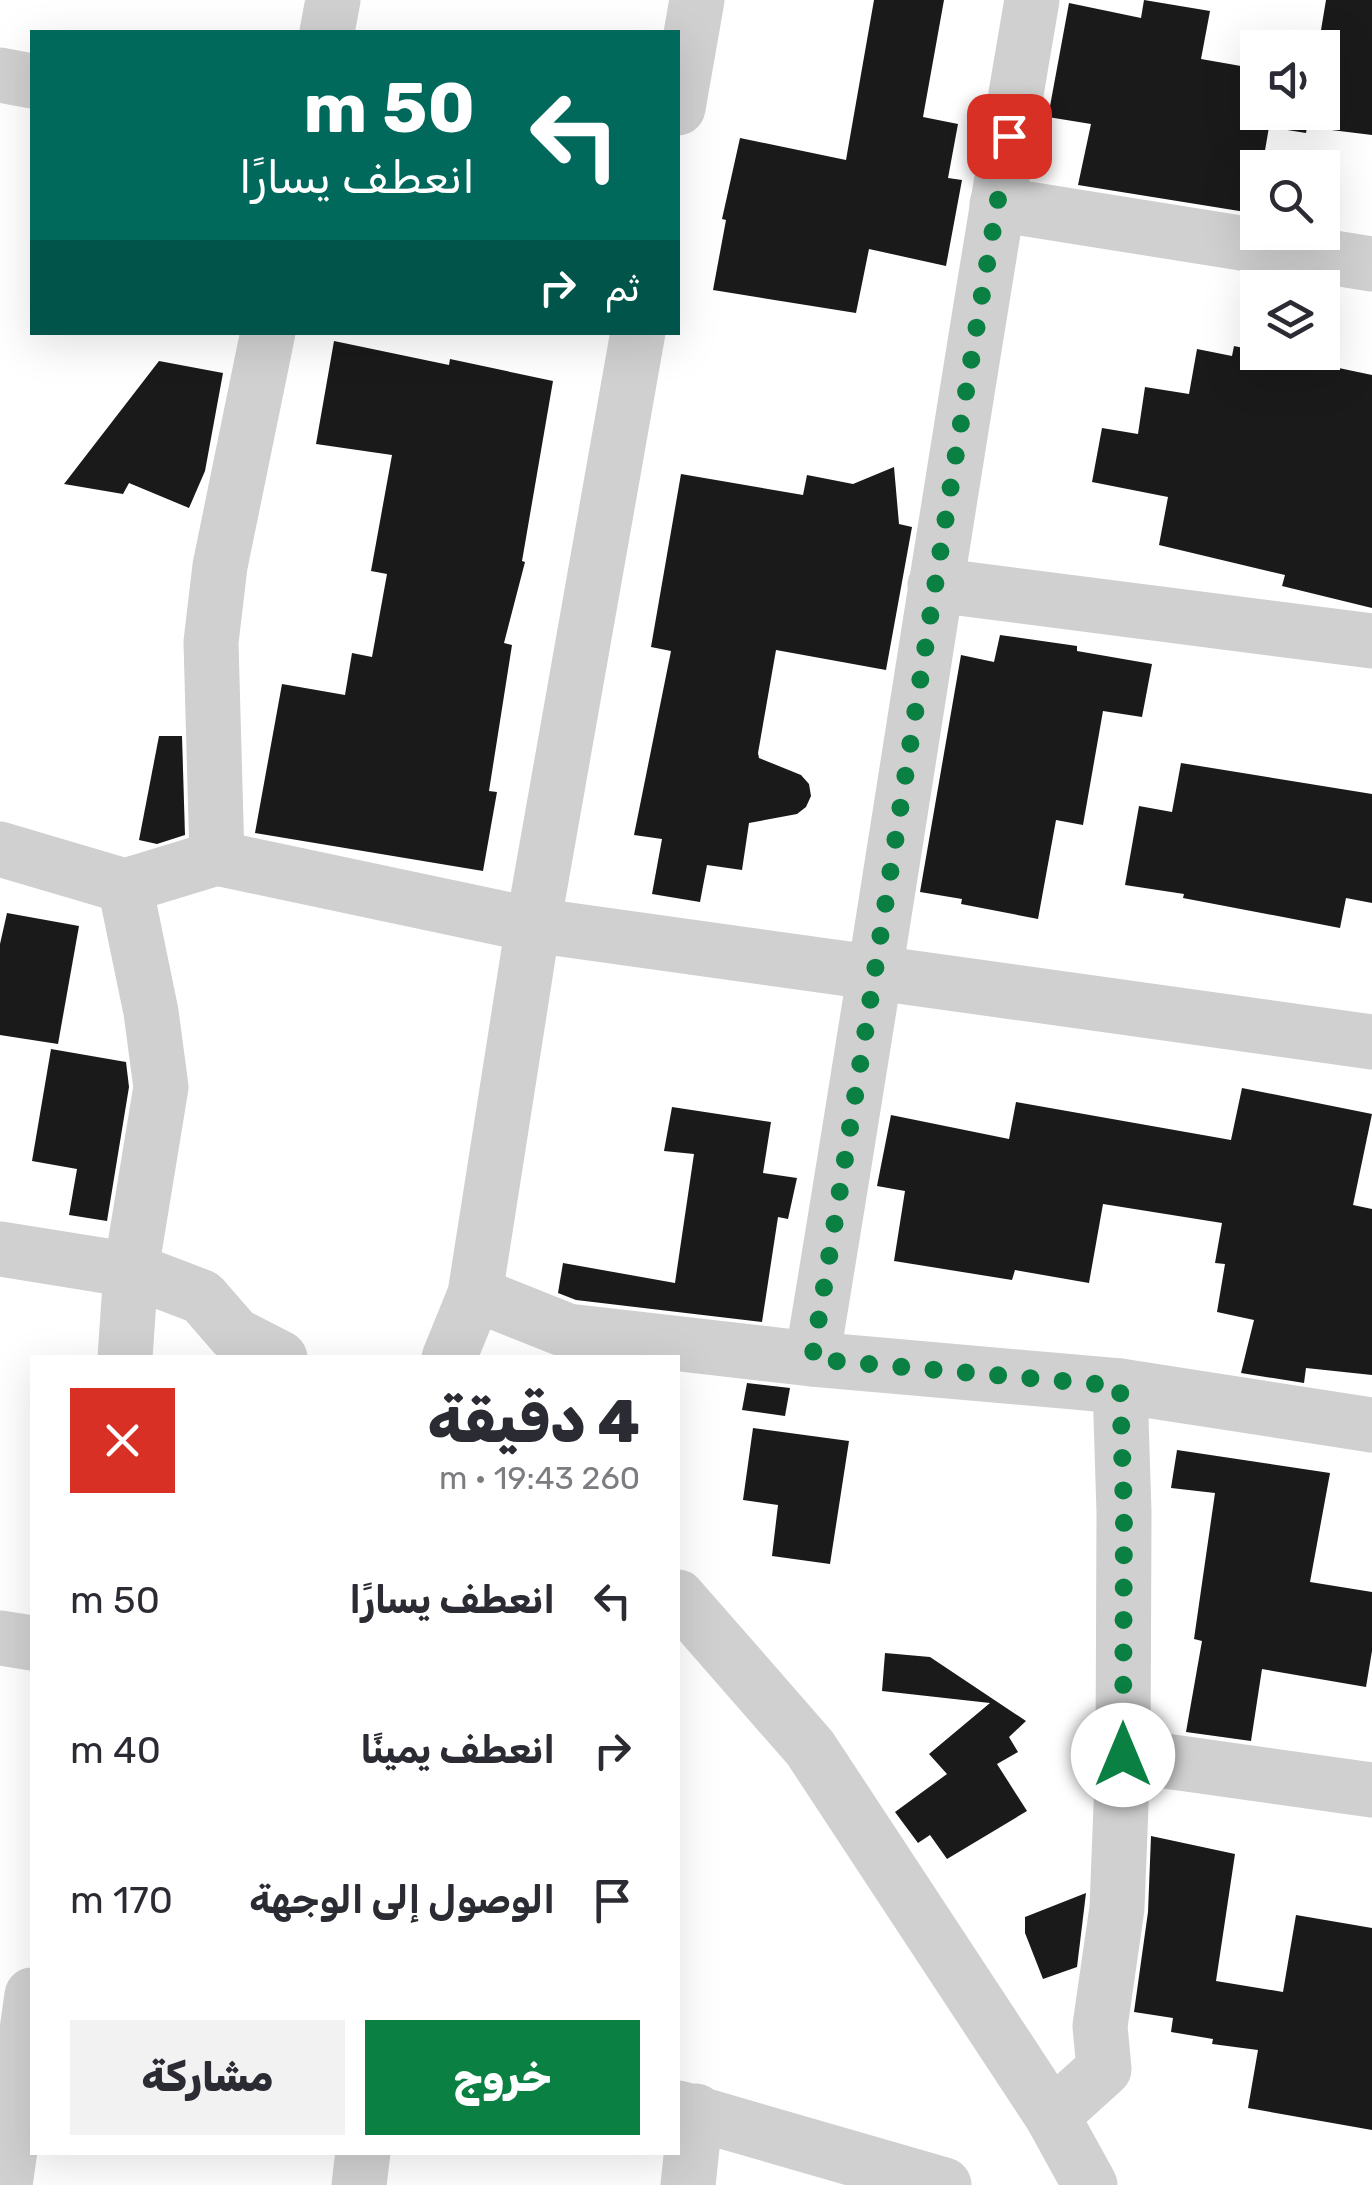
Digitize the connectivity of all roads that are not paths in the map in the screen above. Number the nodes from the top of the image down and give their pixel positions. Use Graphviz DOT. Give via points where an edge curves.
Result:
graph roads {
  1 [pos="334,0"];
  2 [pos="697,0"];
  3 [pos="1032,0"];
  4 [pos="327,30"];
  5 [pos="0,75"];
  6 [pos="30,81"];
  7 [pos="680,97"];
  8 [pos="997,204"];
  9 [pos="1372,264"];
  10 [pos="267,335"];
  11 [pos="637,335"];
  12 [pos="935,585"];
  13 [pos="1372,642"];
  14 [pos="0,849"];
  15 [pos="218,858"];
  16 [pos="125,886"];
  17 [pos="533,925"];
  18 [pos="877,974"];
  19 [pos="1372,1042"];
  20 [pos="0,1249"];
  21 [pos="131,1270"];
  22 [pos="475,1294"];
  23 [pos="125,1355"];
  24 [pos="274,1355"];
  25 [pos="449,1355"];
  26 [pos="812,1359"];
  27 [pos="1120,1386"];
  28 [pos="1372,1425"];
  29 [pos="680,1598"];
  30 [pos="0,1638"];
  31 [pos="30,1642"];
  32 [pos="1123,1755"];
  33 [pos="1372,1790"];
  34 [pos="0,1996"];
  35 [pos="30,1998"];
  36 [pos="30,2012"];
  37 [pos="687,2110"];
  38 [pos="1052,2116"];
  39 [pos="363,2155"];
  40 [pos="5,2185"];
  41 [pos="359,2185"];
  42 [pos="688,2185"];
  43 [pos="944,2185"];
  44 [pos="1090,2185"];
  1 -- 4 [label="street"];
  2 -- 7 [label="street"];
  3 -- 8 [label="street"];
  5 -- 6 [label="street"];
  8 -- 9 [label="street"];
  8 -- 12 [label="street"];
  10 -- 15 [label="street" via="211,642"];
  11 -- 17 [label="street"];
  12 -- 13 [label="street"];
  12 -- 18 [label="street"];
  14 -- 16 [label="street"];
  15 -- 16 [label="street"];
  15 -- 17 [label="street"];
  16 -- 21 [label="street" via="161,1087"];
  17 -- 18 [label="street"];
  17 -- 22 [label="street"];
  18 -- 19 [label="street"];
  18 -- 26 [label="street"];
  20 -- 21 [label="street"];
  21 -- 23 [label="street"];
  21 -- 24 [label="street" via="202,1298 235,1335"];
  22 -- 25 [label="street"];
  22 -- 26 [label="street" via="568,1331"];
  26 -- 27 [label="street"];
  27 -- 28 [label="street"];
  27 -- 32 [label="street"];
  29 -- 38 [label="street" via="810,1748"];
  30 -- 31 [label="street"];
  32 -- 33 [label="street"];
  32 -- 38 [label="street" via="1116,1908 1100,2026 1104,2069"];
  34 -- 35 [label="street"];
  36 -- 40 [label="street"];
  37 -- 42 [label="street"];
  37 -- 43 [label="street"];
  38 -- 44 [label="street"];
  39 -- 41 [label="street"];
}
